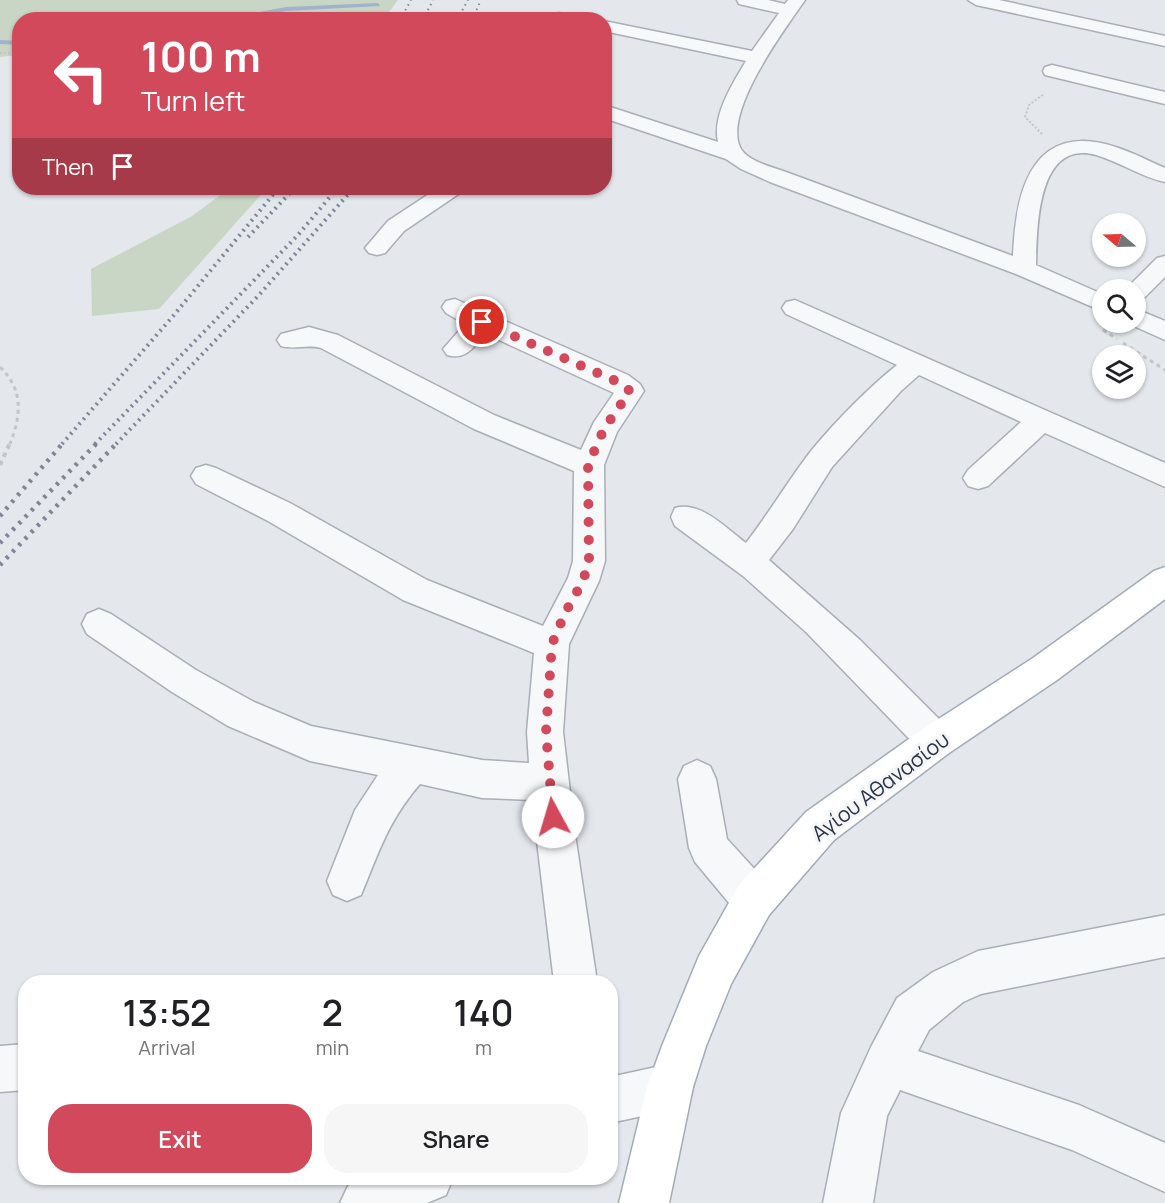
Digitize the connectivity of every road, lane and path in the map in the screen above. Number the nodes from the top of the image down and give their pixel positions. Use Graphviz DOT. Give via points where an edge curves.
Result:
graph roads {
  1 [pos="745,0"];
  2 [pos="976,0"];
  3 [pos="794,5"];
  4 [pos="606,6"];
  5 [pos="1038,6"];
  6 [pos="601,12"];
  7 [pos="612,28"];
  8 [pos="1165,41"];
  9 [pos="759,58"];
  10 [pos="1052,71"];
  11 [pos="1165,98"];
  12 [pos="612,114"];
  13 [pos="732,154"];
  14 [pos="1165,176"];
  15 [pos="442,195"];
  16 [pos="377,248"];
  17 [pos="1165,263"];
  18 [pos="1024,269"];
  19 [pos="1146,281"];
  20 [pos="1092,299"];
  21 [pos="795,308"];
  22 [pos="1146,322"];
  23 [pos="1165,331"];
  24 [pos="290,340"];
  25 [pos="456,350"];
  26 [pos="916,363"];
  27 [pos="0,367"];
  28 [pos="1041,420"];
  29 [pos="0,465"];
  30 [pos="588,465"];
  31 [pos="206,476"];
  32 [pos="1165,476"];
  33 [pos="978,478"];
  34 [pos="686,517"];
  35 [pos="750,562"];
  36 [pos="1165,581"];
  37 [pos="99,624"];
  38 [pos="552,644"];
  39 [pos="936,741"];
  40 [pos="413,765"];
  41 [pos="697,779"];
  42 [pos="549,782"];
  43 [pos="347,881"];
  44 [pos="754,900"];
  45 [pos="1165,936"];
  46 [pos="575,975"];
  47 [pos="887,1063"];
  48 [pos="18,1067"];
  49 [pos="0,1069"];
  50 [pos="670,1087"];
  51 [pos="618,1098"];
  52 [pos="1165,1168"];
  53 [pos="411,1185"];
  54 [pos="365,1203"];
  55 [pos="644,1203"];
  56 [pos="848,1203"];
  1 -- 3 [label="street"];
  2 -- 5 [label="street"];
  3 -- 9 [label="street"];
  4 -- 6 [label="street"];
  5 -- 8 [label="street"];
  7 -- 9 [label="street"];
  9 -- 13 [label="street" via="736,96 727,124 726,143"];
  10 -- 11 [label="street"];
  12 -- 13 [label="street"];
  13 -- 18 [label="street" via="778,177"];
  14 -- 18 [label="street" via="1101,151 1064,148 1047,163 1035,182 1025,220"];
  15 -- 16 [label="street" via="396,226"];
  17 -- 19 [label="street"];
  18 -- 20 [label="street"];
  21 -- 26 [label="street"];
  22 -- 23 [label="street"];
  24 -- 30 [label="street" via="309,336 329,341 484,422"];
  25 -- 30 [label="street" via="469,314 630,391 604,429"];
  26 -- 28 [label="street"];
  26 -- 35 [label="street" via="891,384 822,459"];
  27 -- 29 [label="path" via="11,375 19,401 19,422"];
  28 -- 32 [label="street"];
  28 -- 33 [label="street"];
  30 -- 38 [label="street" via="589,561"];
  31 -- 38 [label="street" via="279,512 415,590"];
  34 -- 35 [label="street"];
  35 -- 39 [label="street" via="874,676"];
  36 -- 39 [label="main road, Αγίου Αθανασίου" via="1045,669"];
  37 -- 40 [label="street" via="240,714 310,743"];
  38 -- 42 [label="street" via="546,732"];
  39 -- 44 [label="main road, Αγίου Αθανασίου" via="820,826"];
  40 -- 42 [label="street" via="482,779"];
  40 -- 43 [label="street" via="389,791 369,824"];
  41 -- 44 [label="street" via="709,848"];
  42 -- 46 [label="street"];
  44 -- 50 [label="main road, Αγίου Αθανασίου" via="714,971"];
  45 -- 47 [label="street" via="978,973 948,987 913,1014"];
  47 -- 52 [label="street" via="1079,1129"];
  47 -- 56 [label="street" via="864,1113"];
  48 -- 49 [label="street"];
  50 -- 51 [label="street"];
  50 -- 55 [label="main road, Αγίου Αθανασίου"];
  53 -- 54 [label="street"];
}
